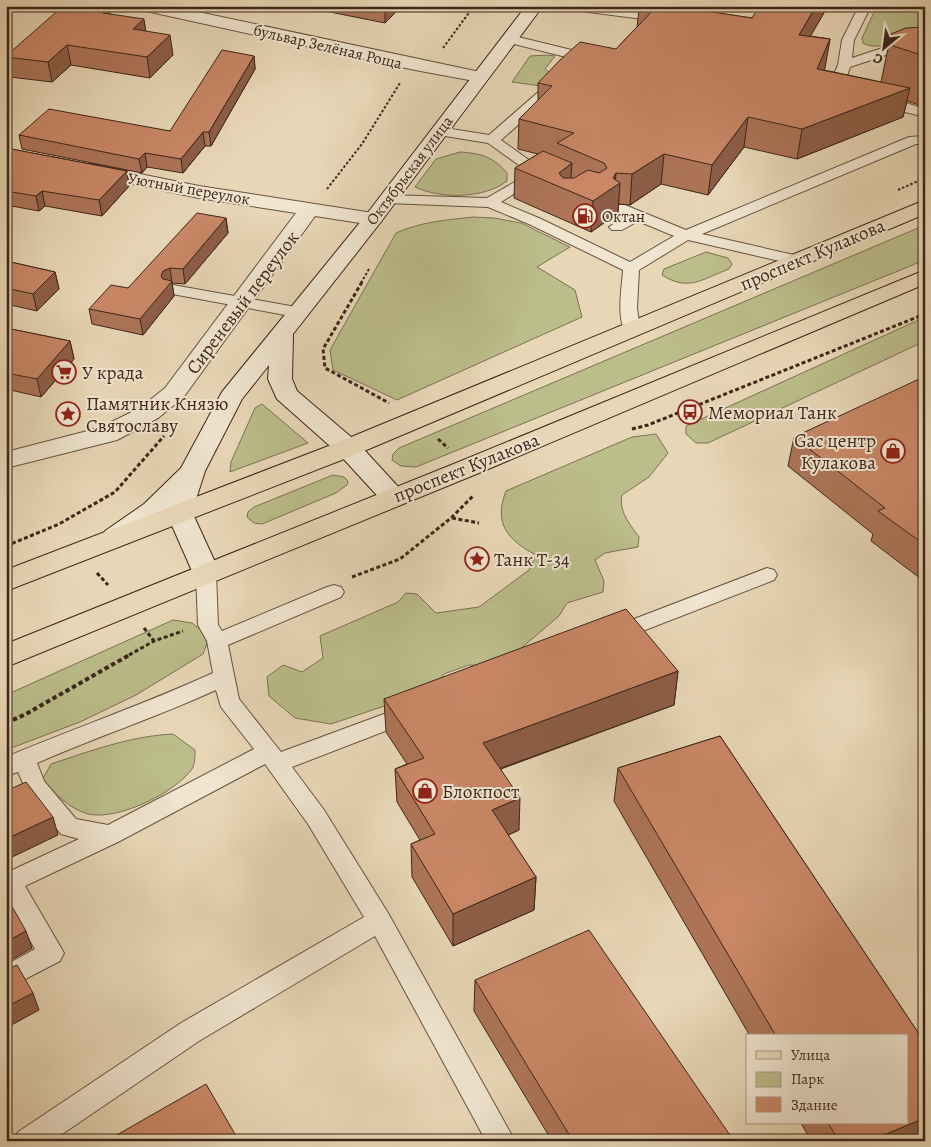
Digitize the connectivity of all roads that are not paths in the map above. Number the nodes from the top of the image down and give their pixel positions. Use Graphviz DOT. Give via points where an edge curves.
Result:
graph roads {
  1 [pos="146,6"];
  2 [pos="536,6"];
  3 [pos="573,6"];
  4 [pos="713,6"];
  5 [pos="865,6"];
  6 [pos="643,15"];
  7 [pos="681,20"];
  8 [pos="925,38"];
  9 [pos="510,39"];
  10 [pos="845,65"];
  11 [pos="480,77"];
  12 [pos="925,113"];
  13 [pos="439,131"];
  14 [pos="492,140"];
  15 [pos="925,140"];
  16 [pos="71,166"];
  17 [pos="387,199"];
  18 [pos="490,203"];
  19 [pos="925,206"];
  20 [pos="311,208"];
  21 [pos="620,208"];
  22 [pos="637,215"];
  23 [pos="373,219"];
  24 [pos="617,227"];
  25 [pos="686,235"];
  26 [pos="601,236"];
  27 [pos="586,245"];
  28 [pos="797,260"];
  29 [pos="631,268"];
  30 [pos="924,277"];
  31 [pos="173,290"];
  32 [pos="242,302"];
  33 [pos="296,312"];
  34 [pos="632,330"];
  35 [pos="282,332"];
  36 [pos="348,448"];
  37 [pos="6,460"];
  38 [pos="192,471"];
  39 [pos="393,497"];
  40 [pos="178,512"];
  41 [pos="114,537"];
  42 [pos="206,573"];
  43 [pos="767,575"];
  44 [pos="6,581"];
  45 [pos="334,592"];
  46 [pos="217,641"];
  47 [pos="592,642"];
  48 [pos="6,656"];
  49 [pos="224,676"];
  50 [pos="425,706"];
  51 [pos="273,757"];
  52 [pos="15,763"];
  53 [pos="110,836"];
  54 [pos="8,883"];
  55 [pos="379,922"];
  56 [pos="6,978"];
  57 [pos="28,1141"];
  58 [pos="501,1141"];
  1 -- 11 [label="main road, бульвар Зелёная Роща"];
  2 -- 9 [label="main road, Октябрьская улица"];
  3 -- 6 [label="lane"];
  4 -- 7 [label="lane" via="701,22"];
  5 -- 10 [label="lane" via="848,40"];
  8 -- 10 [label="lane"];
  9 -- 11 [label="main road, Октябрьская улица"];
  9 -- 14 [label="lane" via="579,56 581,61"];
  10 -- 12 [label="lane" via="840,76 846,85 886,102"];
  11 -- 13 [label="main road, Октябрьская улица"];
  13 -- 14 [label="lane"];
  13 -- 17 [label="main road, Октябрьская улица"];
  14 -- 18 [label="lane" via="545,175"];
  15 -- 25 [label="lane" via="914,140"];
  16 -- 20 [label="main road, Уютный переулок" via="199,192"];
  17 -- 18 [label="lane"];
  17 -- 23 [label="main road, Октябрьская улица"];
  18 -- 27 [label="lane" via="543,218"];
  19 -- 28 [label="main road, проспект Кулакова"];
  20 -- 23 [label="main road, Уютный переулок"];
  20 -- 32 [label="main road, Сиреневый переулок"];
  21 -- 22 [label="lane"];
  22 -- 24 [label="lane"];
  22 -- 25 [label="lane"];
  23 -- 33 [label="main road, Октябрьская улица"];
  25 -- 28 [label="lane"];
  25 -- 29 [label="lane"];
  26 -- 27 [label="lane"];
  27 -- 29 [label="lane"];
  28 -- 34 [label="main road, проспект Кулакова"];
  29 -- 34 [label="lane" via="629,308"];
  30 -- 39 [label="main road, проспект Кулакова"];
  31 -- 32 [label="lane"];
  32 -- 33 [label="lane"];
  32 -- 37 [label="main road, Сиреневый переулок" via="174,394 148,413 108,434"];
  33 -- 35 [label="main road, Октябрьская улица"];
  34 -- 36 [label="main road, проспект Кулакова"];
  35 -- 36 [label="main road" via="280,379 286,394"];
  35 -- 38 [label="main road, Октябрьская улица" via="231,397"];
  36 -- 39 [label="main road"];
  36 -- 40 [label="main road, проспект Кулакова"];
  38 -- 40 [label="main road, Октябрьская улица"];
  38 -- 41 [label="main road, проспект Кулакова" via="153,510"];
  39 -- 42 [label="main road, проспект Кулакова"];
  40 -- 41 [label="main road, проспект Кулакова"];
  40 -- 42 [label="main road"];
  41 -- 44 [label="main road, проспект Кулакова"];
  42 -- 46 [label="lane" via="208,625"];
  42 -- 48 [label="main road, проспект Кулакова"];
  43 -- 47 [label="lane"];
  45 -- 46 [label="lane"];
  46 -- 49 [label="lane"];
  49 -- 51 [label="lane" via="229,701"];
  49 -- 52 [label="lane" via="165,704 89,731"];
  50 -- 51 [label="lane"];
  51 -- 53 [label="lane"];
  51 -- 55 [label="lane" via="316,817"];
  52 -- 53 [label="lane" via="69,826"];
  53 -- 54 [label="lane"];
  54 -- 56 [label="lane" via="51,953"];
  55 -- 57 [label="lane" via="190,1032"];
  55 -- 58 [label="lane"];
}
